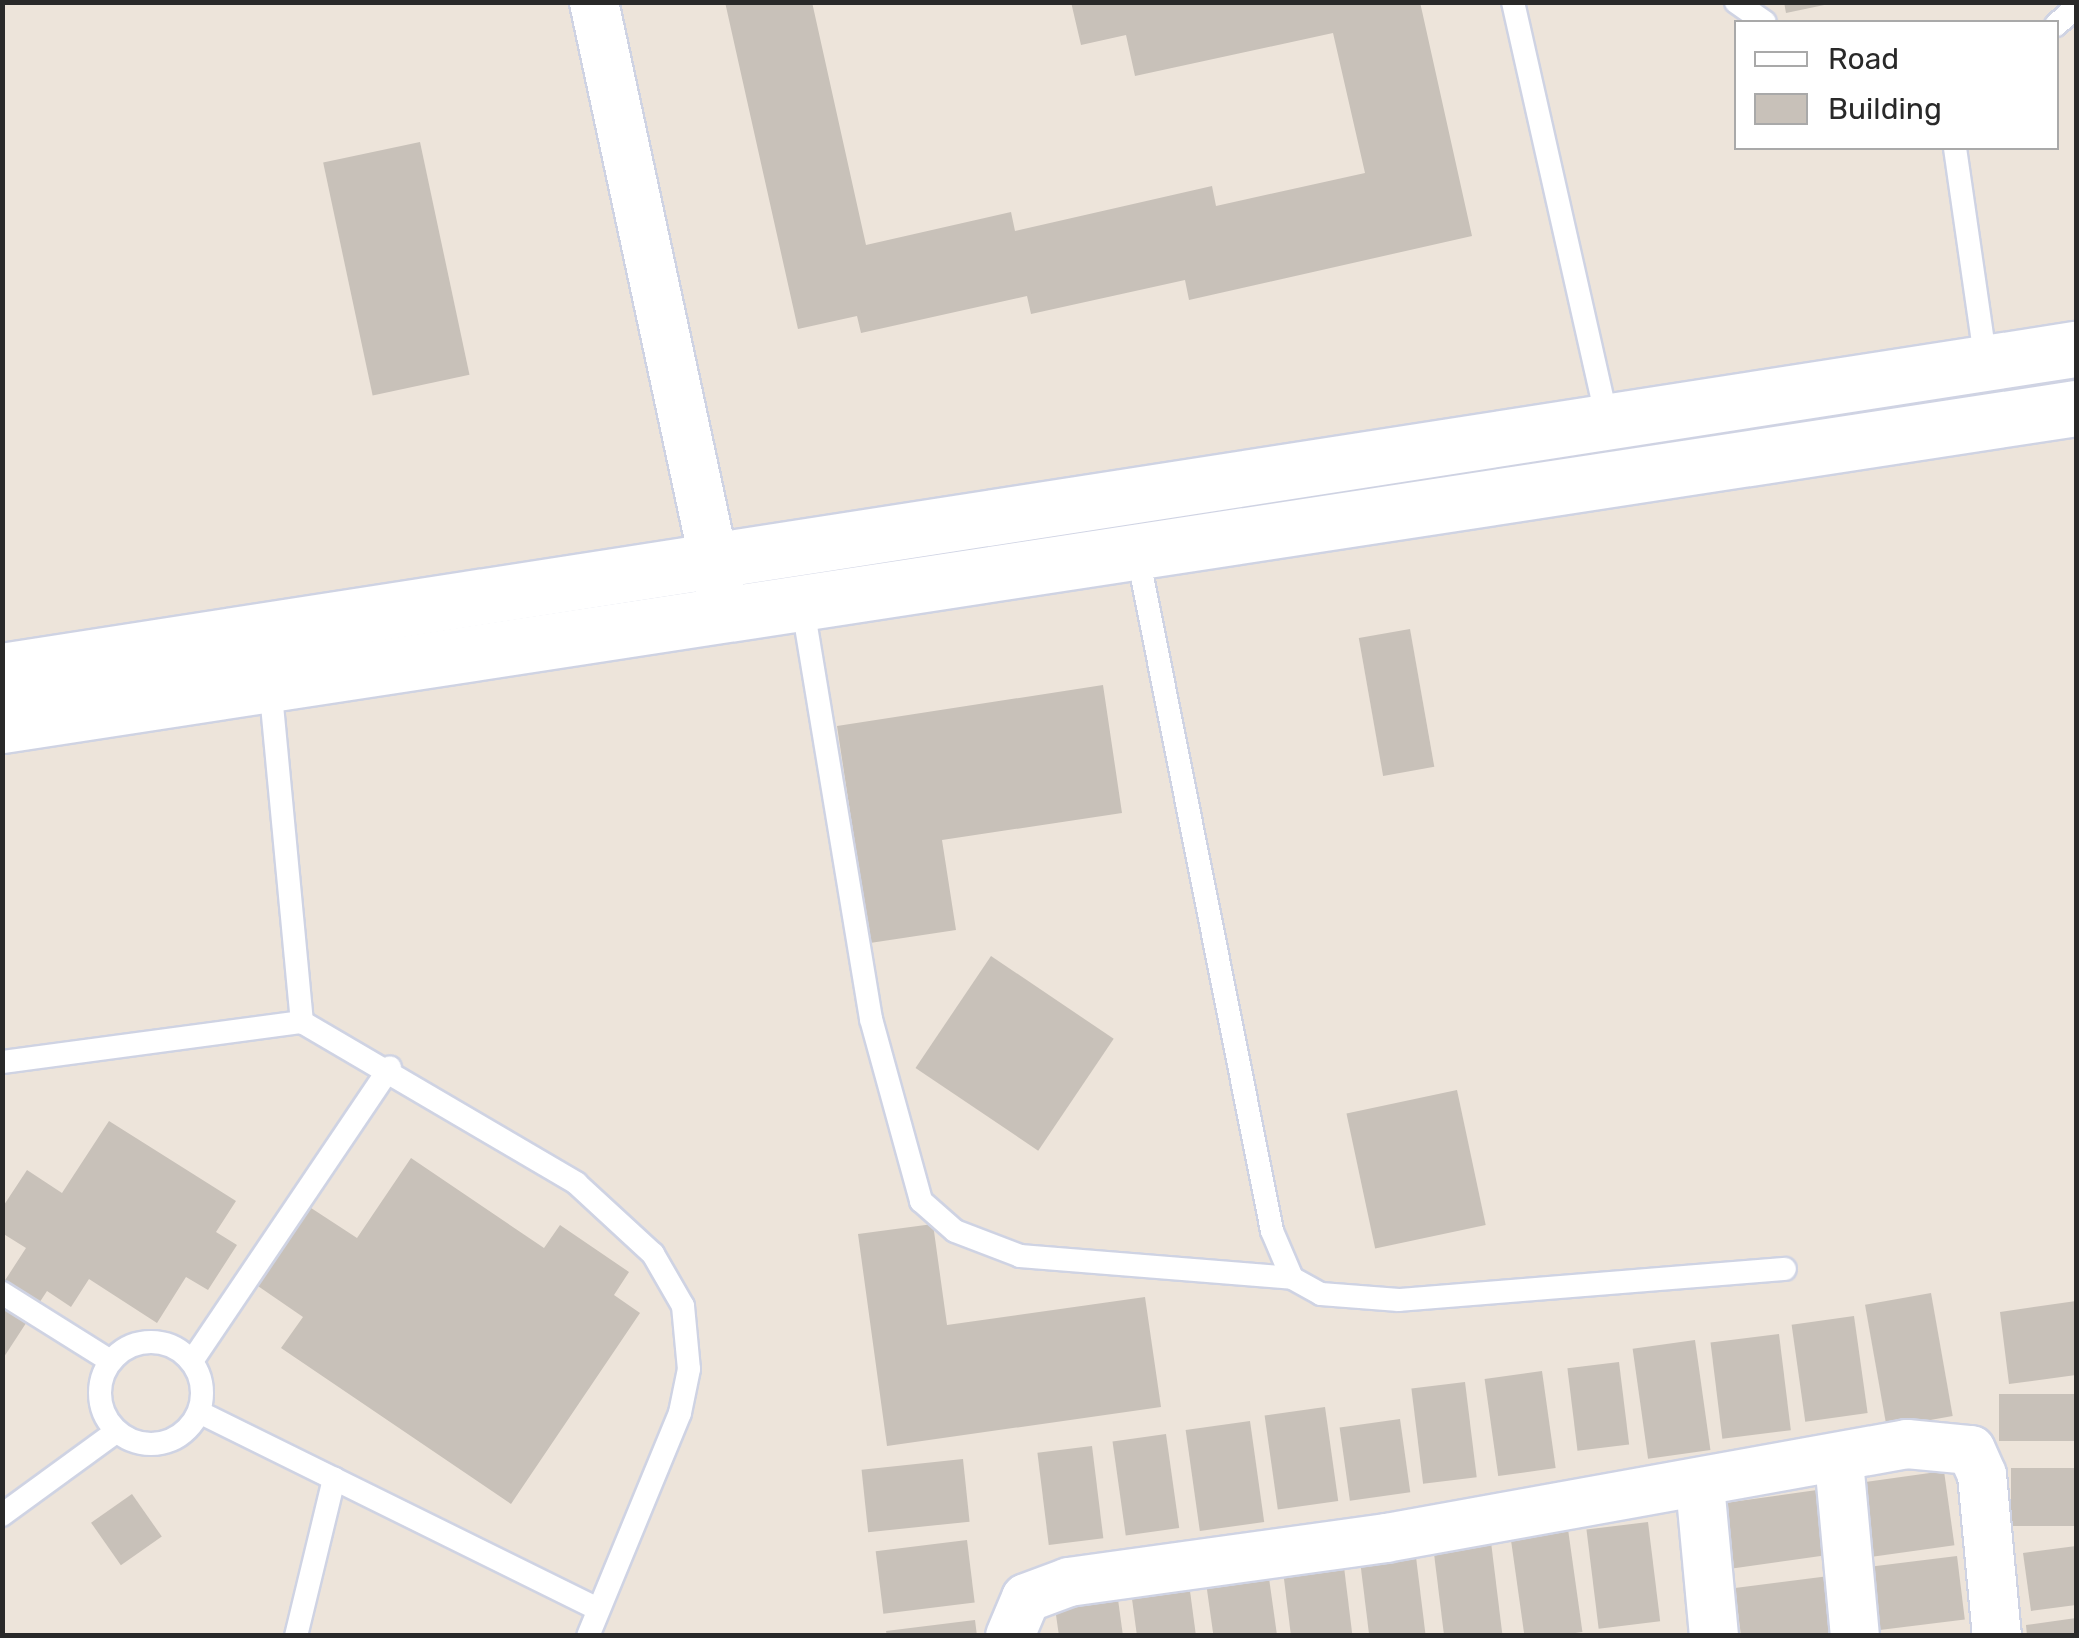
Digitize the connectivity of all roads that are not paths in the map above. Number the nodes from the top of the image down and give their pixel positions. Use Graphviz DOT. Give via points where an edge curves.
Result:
graph roads {
  1 [pos="594,2"];
  2 [pos="1513,2"];
  3 [pos="1736,2"];
  4 [pos="1762,20"];
  5 [pos="1955,150"];
  6 [pos="2076,349"];
  7 [pos="1986,363"];
  8 [pos="2076,408"];
  9 [pos="1607,420"];
  10 [pos="1137,548"];
  11 [pos="714,560"];
  12 [pos="802,602"];
  13 [pos="725,615"];
  14 [pos="265,657"];
  15 [pos="2,671"];
  16 [pos="2,725"];
  17 [pos="302,1022"];
  18 [pos="2,1062"];
  19 [pos="390,1068"];
  20 [pos="1785,1269"];
  21 [pos="1292,1278"];
  22 [pos="2,1293"];
  23 [pos="109,1360"];
  24 [pos="192,1361"];
  25 [pos="199,1412"];
  26 [pos="116,1432"];
  27 [pos="1839,1461"];
  28 [pos="334,1479"];
  29 [pos="1700,1485"];
  30 [pos="2,1515"];
  31 [pos="597,1608"];
  32 [pos="296,1636"];
  33 [pos="588,1636"];
  34 [pos="1010,1636"];
  35 [pos="1714,1636"];
  36 [pos="1855,1636"];
  37 [pos="1997,1636"];
  1 -- 11 [label="street"];
  2 -- 9 [label="lane"];
  3 -- 4 [label="lane"];
  5 -- 7 [label="lane"];
  6 -- 7 [label="street"];
  7 -- 9 [label="street"];
  8 -- 10 [label="street"];
  9 -- 11 [label="street"];
  10 -- 12 [label="street"];
  10 -- 21 [label="lane" via="1272,1231"];
  11 -- 13 [label="street"];
  11 -- 14 [label="street"];
  12 -- 13 [label="street"];
  12 -- 21 [label="lane" via="871,1019 921,1201 955,1231 1020,1256"];
  13 -- 14 [label="street"];
  14 -- 15 [label="street"];
  14 -- 16 [label="street"];
  14 -- 17 [label="lane"];
  17 -- 18 [label="lane"];
  17 -- 19 [label="lane"];
  19 -- 24 [label="lane"];
  19 -- 31 [label="lane" via="576,1183 653,1254 682,1306 689,1369 680,1413"];
  20 -- 21 [label="lane" via="1399,1300 1321,1294"];
  22 -- 23 [label="lane"];
  23 -- 24 [label="lane" via="144,1342"];
  23 -- 26 [label="lane" via="100,1404"];
  24 -- 25 [label="lane"];
  25 -- 26 [label="lane" via="162,1443"];
  25 -- 28 [label="lane"];
  26 -- 30 [label="lane"];
  27 -- 29 [label="street"];
  27 -- 36 [label="street"];
  27 -- 37 [label="street" via="1907,1444 1970,1450 1982,1476"];
  28 -- 31 [label="lane"];
  28 -- 32 [label="lane"];
  29 -- 34 [label="street" via="1070,1582 1026,1598"];
  29 -- 35 [label="street"];
  31 -- 33 [label="lane"];
}
